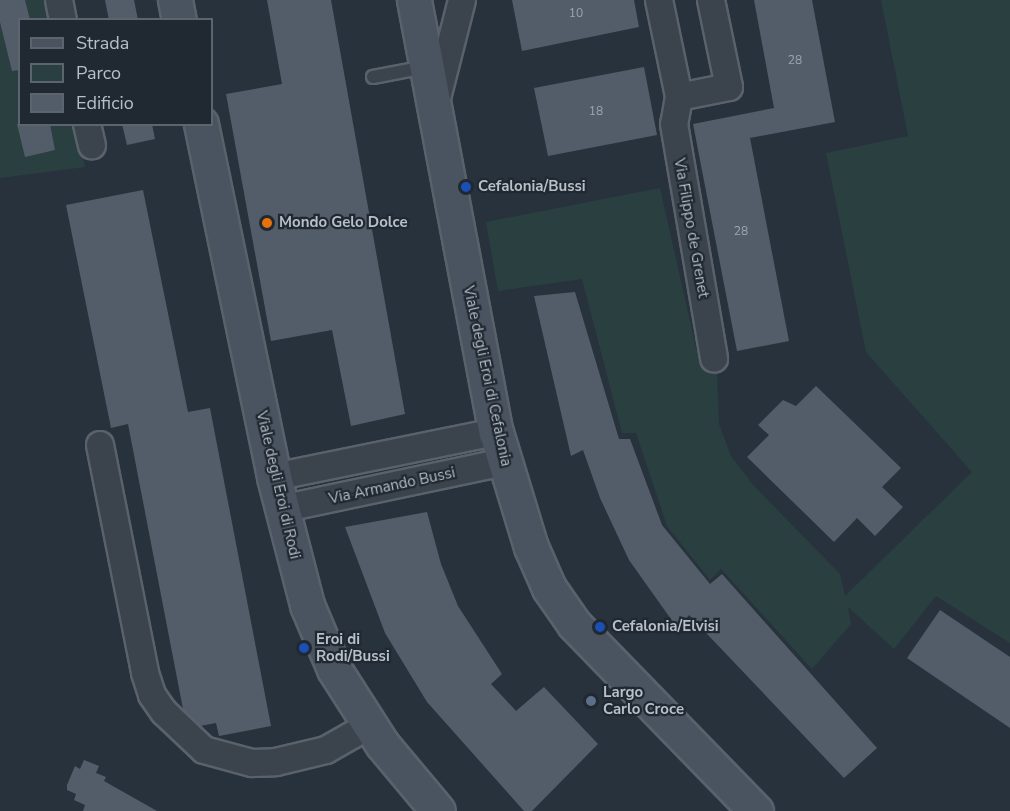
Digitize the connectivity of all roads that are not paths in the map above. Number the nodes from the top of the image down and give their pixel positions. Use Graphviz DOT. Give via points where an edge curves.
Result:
graph roads {
  1 [pos="59,0"];
  2 [pos="175,0"];
  3 [pos="414,0"];
  4 [pos="462,0"];
  5 [pos="659,0"];
  6 [pos="711,0"];
  7 [pos="63,18"];
  8 [pos="179,18"];
  9 [pos="427,66"];
  10 [pos="373,77"];
  11 [pos="679,97"];
  12 [pos="435,106"];
  13 [pos="201,126"];
  14 [pos="714,359"];
  15 [pos="99,445"];
  16 [pos="500,447"];
  17 [pos="274,477"];
  18 [pos="281,509"];
  19 [pos="370,725"];
  20 [pos="438,811"];
  21 [pos="756,811"];
  1 -- 7 [label="street"];
  2 -- 8 [label="main road"];
  3 -- 9 [label="main road, Viale degli Eroi di Cefalonia"];
  4 -- 12 [label="street"];
  5 -- 11 [label="street, Via Filippo de Grenet"];
  6 -- 11 [label="street" via="729,87"];
  9 -- 10 [label="lane"];
  9 -- 12 [label="main road, Viale degli Eroi di Cefalonia"];
  11 -- 14 [label="street, Via Filippo de Grenet" via="674,124"];
  12 -- 16 [label="main road, Viale degli Eroi di Cefalonia"];
  13 -- 17 [label="main road, Viale degli Eroi di Rodi"];
  15 -- 19 [label="street" via="145,673 152,695 164,712 204,750 252,763 276,762 326,750"];
  16 -- 17 [label="street"];
  16 -- 18 [label="street, Via Armando Bussi"];
  16 -- 21 [label="main road, Viale degli Eroi di Cefalonia" via="531,546 549,588 574,624"];
  17 -- 18 [label="main road, Viale degli Eroi di Rodi"];
  18 -- 19 [label="main road, Viale degli Eroi di Rodi" via="307,605 334,669"];
  19 -- 20 [label="main road, Viale degli Eroi di Rodi"];
}
